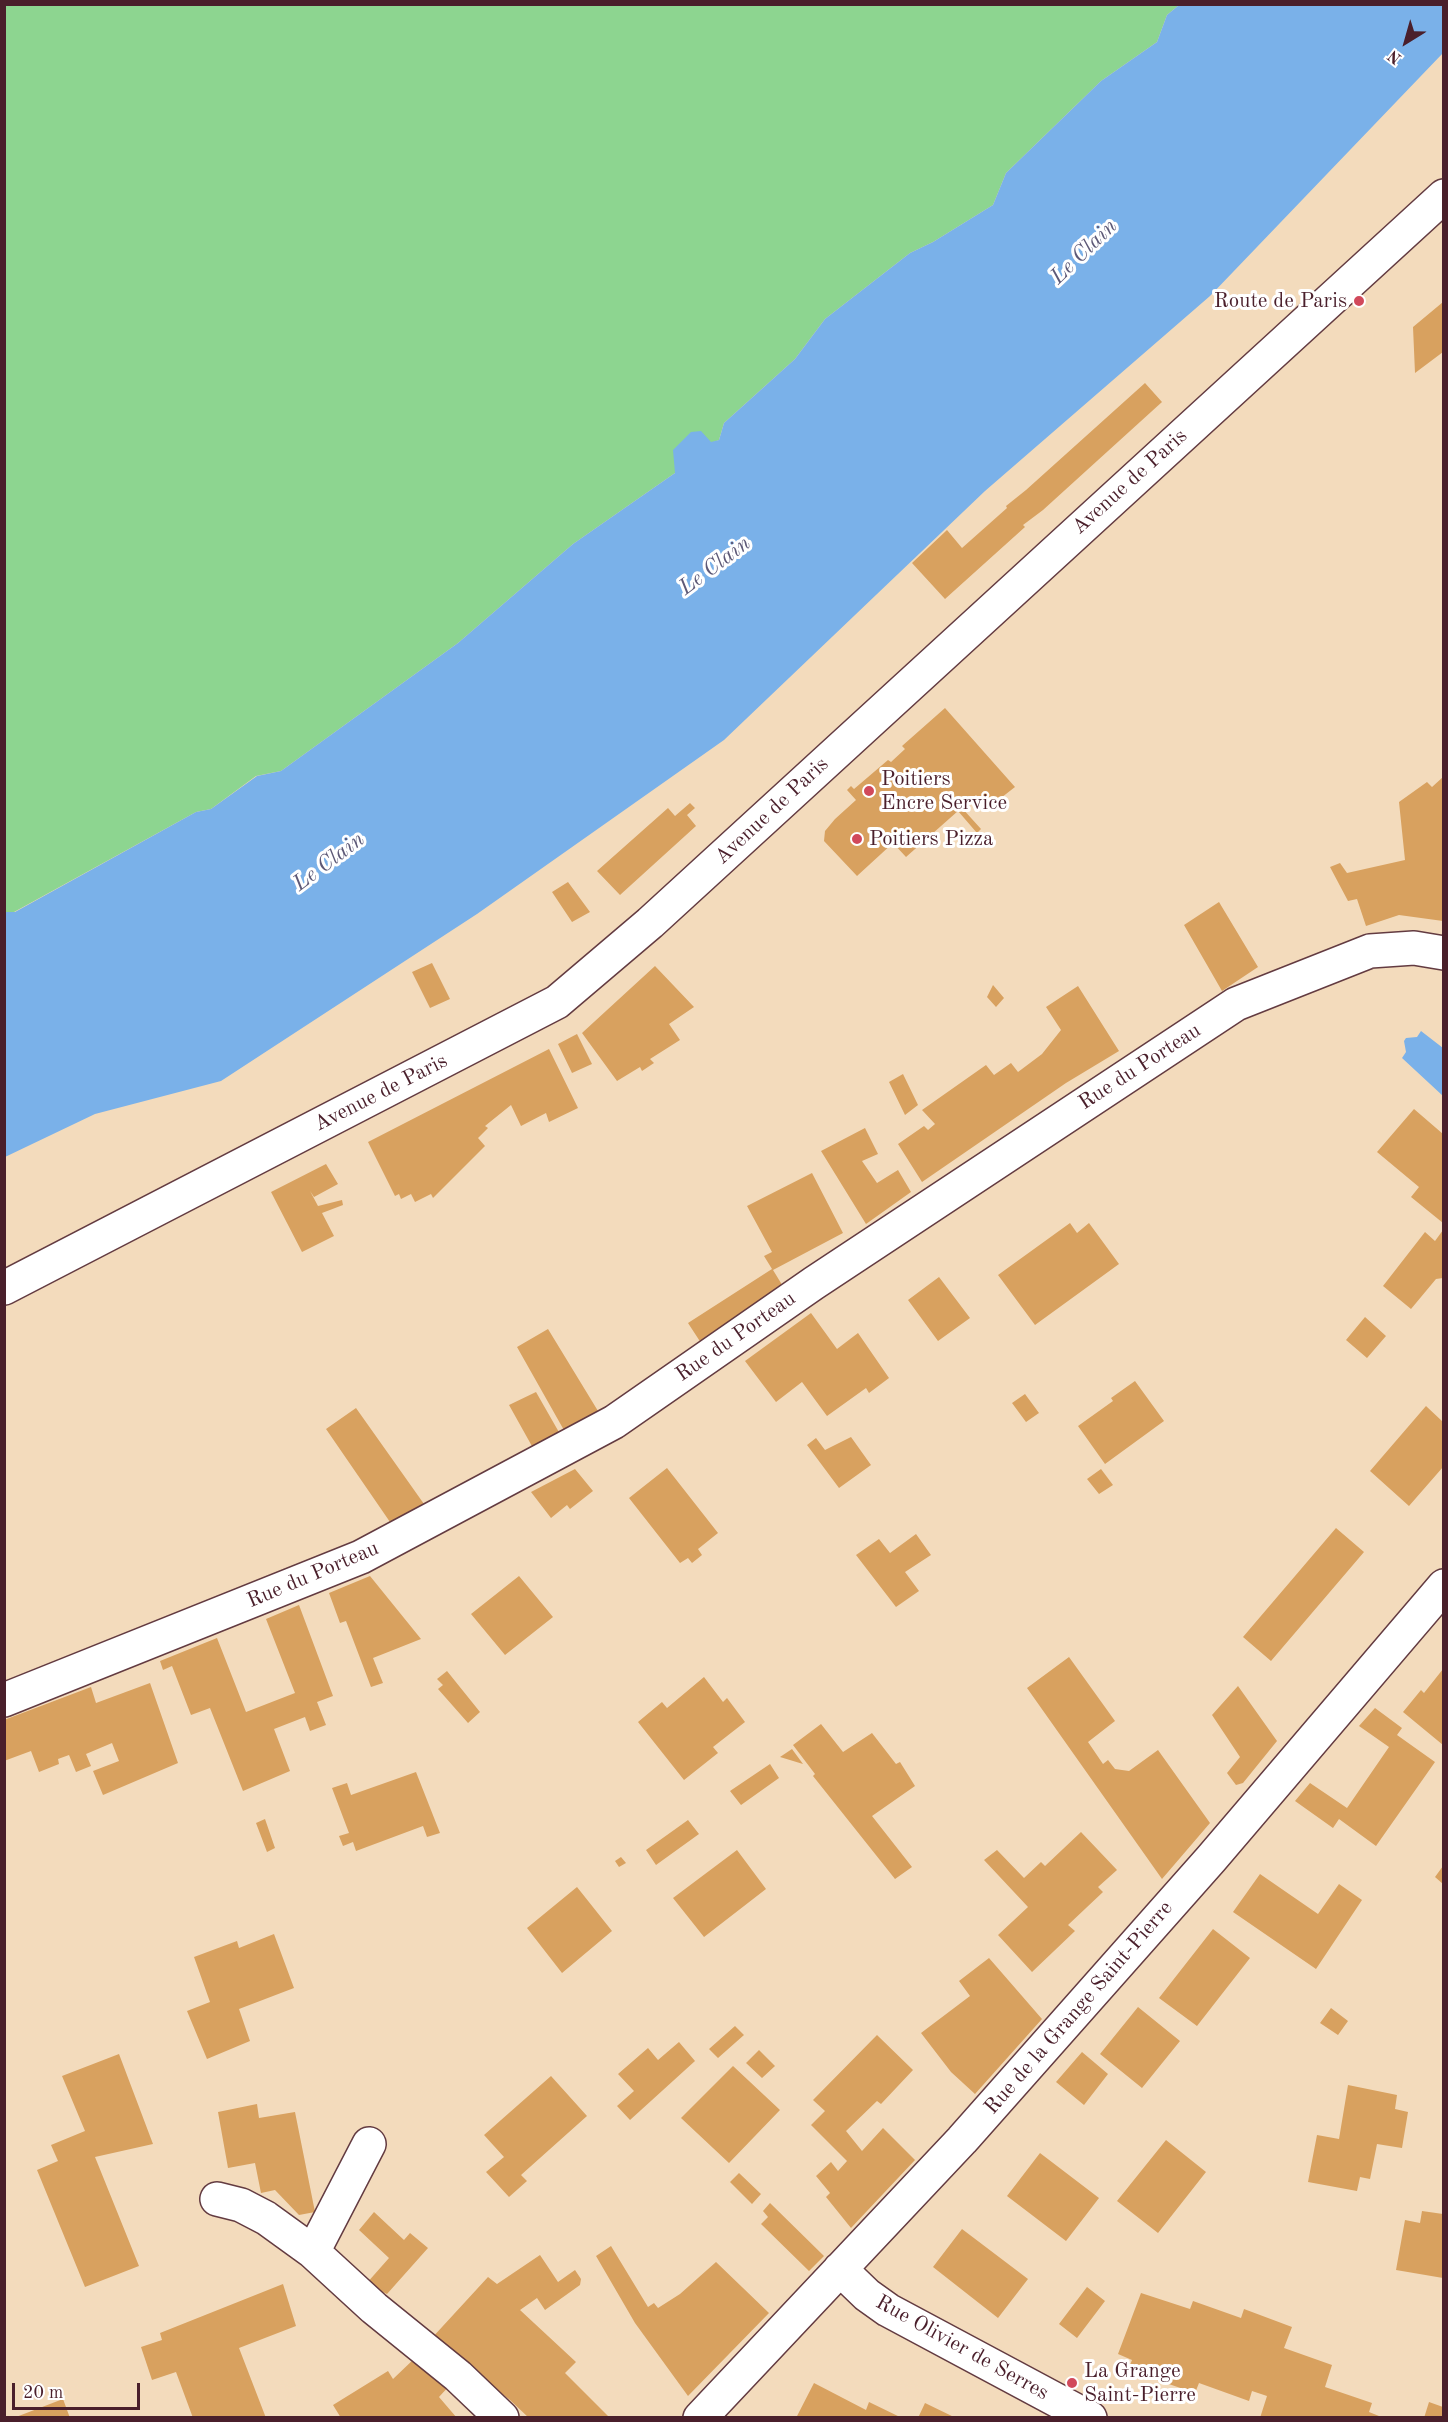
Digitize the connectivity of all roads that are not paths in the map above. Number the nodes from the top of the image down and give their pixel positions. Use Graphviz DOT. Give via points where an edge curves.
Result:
graph roads {
  1 [pos="1443,196"];
  2 [pos="1443,953"];
  3 [pos="4,1288"];
  4 [pos="1443,1586"];
  5 [pos="4,1700"];
  6 [pos="369,2144"];
  7 [pos="217,2199"];
  8 [pos="314,2252"];
  9 [pos="840,2270"];
  10 [pos="502,2418"];
  11 [pos="700,2418"];
  12 [pos="1090,2418"];
  1 -- 3 [label="street, Avenue de Paris" via="650,923 557,1002"];
  2 -- 5 [label="street, Rue du Porteau" via="1414,948 1370,951 1236,1004 824,1276 614,1422 361,1557"];
  4 -- 9 [label="street, Rue de la Grange Saint-Pierre" via="1134,1946"];
  6 -- 8 [label="street"];
  7 -- 8 [label="street" via="241,2205 266,2218"];
  8 -- 10 [label="street"];
  9 -- 11 [label="street, Rue de la Grange Saint-Pierre"];
  9 -- 12 [label="street, Rue Olivier de Serres" via="888,2310"];
}
